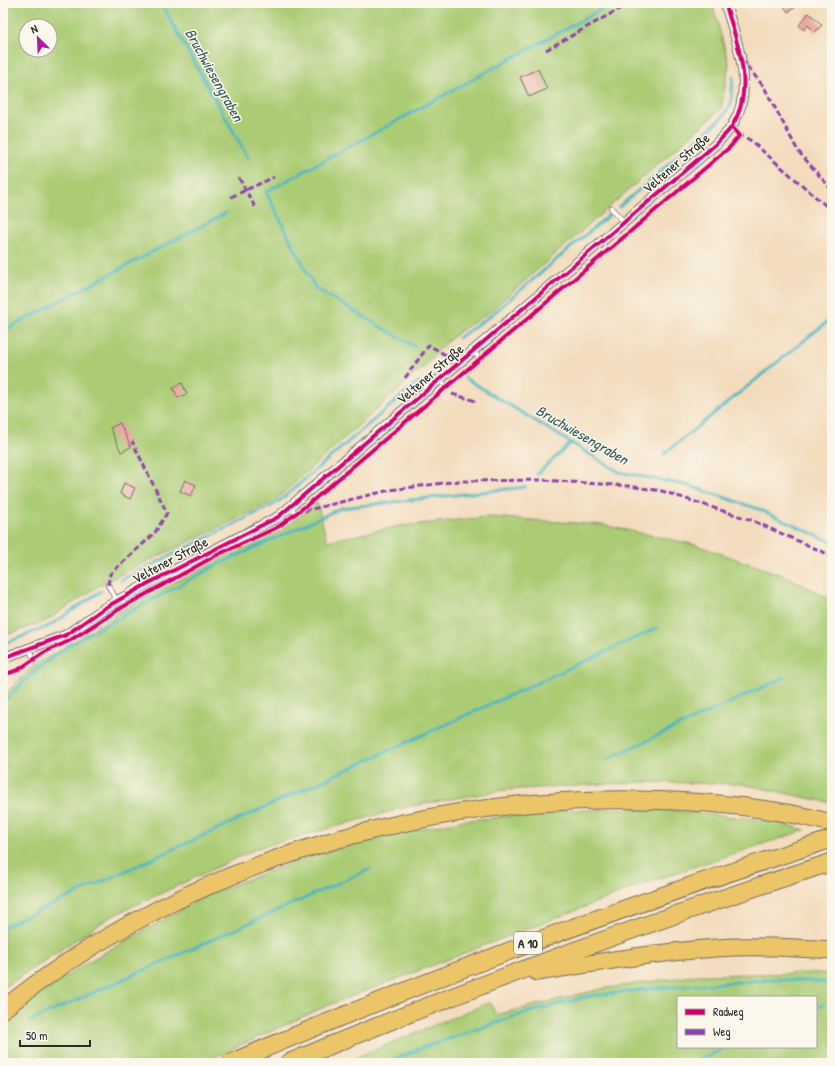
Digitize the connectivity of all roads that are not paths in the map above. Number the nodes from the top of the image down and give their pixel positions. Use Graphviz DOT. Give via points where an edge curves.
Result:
graph roads {
  1 [pos="725,3"];
  2 [pos="611,208"];
  3 [pos="624,222"];
  4 [pos="473,351"];
  5 [pos="446,356"];
  6 [pos="480,359"];
  7 [pos="459,363"];
  8 [pos="440,380"];
  9 [pos="447,387"];
  10 [pos="108,585"];
  11 [pos="117,601"];
  12 [pos="30,649"];
  13 [pos="3,658"];
  14 [pos="34,660"];
  15 [pos="832,823"];
  16 [pos="832,839"];
  17 [pos="832,862"];
  18 [pos="832,950"];
  19 [pos="497,979"];
  20 [pos="3,1009"];
  21 [pos="230,1063"];
  22 [pos="288,1063"];
  1 -- 3 [label="street, Veltener Straße" via="744,74 740,110 732,127 716,144"];
  2 -- 3 [label="lane"];
  3 -- 4 [label="street, Veltener Straße"];
  4 -- 6 [label="lane"];
  4 -- 7 [label="street, Veltener Straße"];
  5 -- 7 [label="lane"];
  7 -- 8 [label="street, Veltener Straße"];
  8 -- 9 [label="lane"];
  8 -- 11 [label="street, Veltener Straße" via="293,510 216,547"];
  10 -- 11 [label="lane"];
  11 -- 12 [label="street, Veltener Straße" via="66,635"];
  12 -- 13 [label="street, Veltener Straße"];
  12 -- 14 [label="lane"];
  15 -- 20 [label="highway" via="776,811 669,800 576,800 461,811 356,834 296,852 182,898 90,949"];
  16 -- 21 [label="highway, A 10" via="543,937"];
  17 -- 19 [label="highway, A 10" via="665,917"];
  18 -- 19 [label="highway" via="735,947 684,951 635,956"];
  19 -- 22 [label="highway, A 10"];
}
